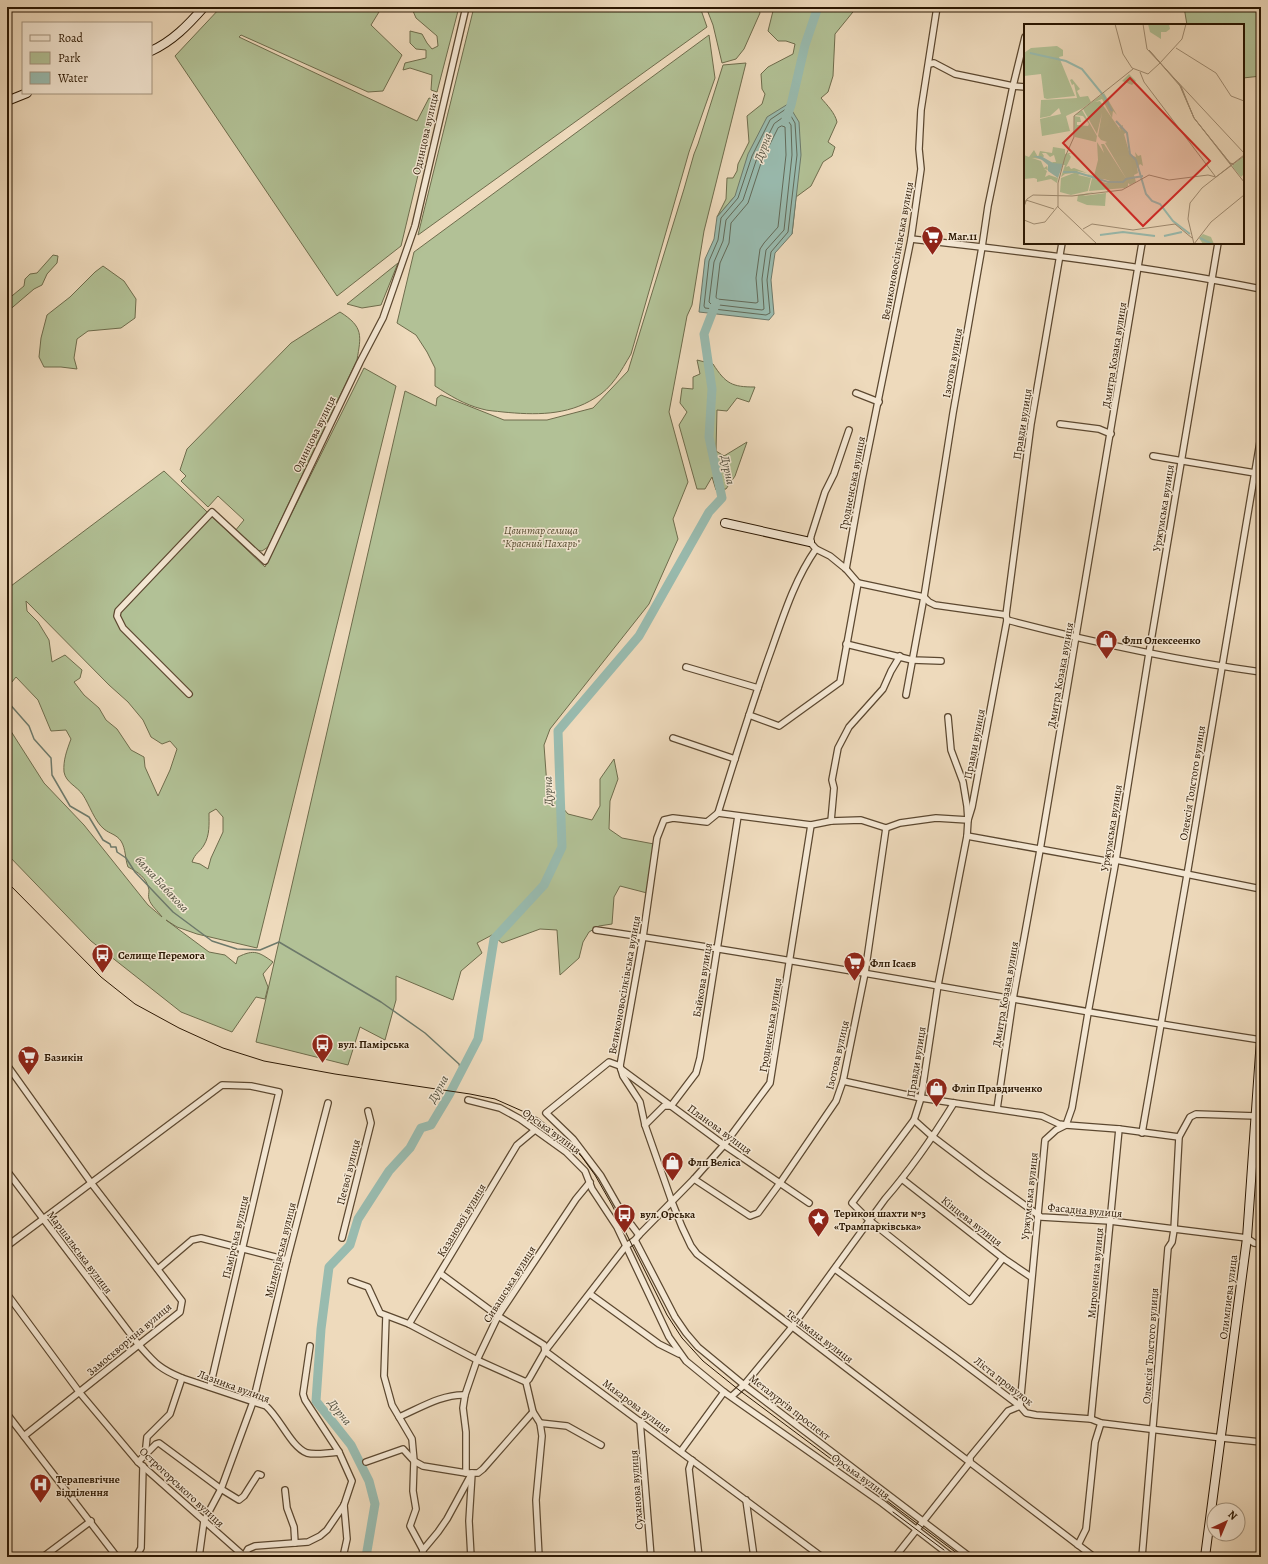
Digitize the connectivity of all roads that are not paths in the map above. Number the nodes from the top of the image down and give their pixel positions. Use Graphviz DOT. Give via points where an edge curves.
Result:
graph roads {
  1 [pos="204,7"];
  2 [pos="466,7"];
  3 [pos="937,7"];
  4 [pos="1024,40"];
  5 [pos="152,50"];
  6 [pos="929,64"];
  7 [pos="1013,86"];
  8 [pos="1024,87"];
  9 [pos="24,94"];
  10 [pos="7,101"];
  11 [pos="911,239"];
  12 [pos="1062,244"];
  13 [pos="1142,244"];
  14 [pos="1218,244"];
  15 [pos="982,247"];
  16 [pos="1060,257"];
  17 [pos="1138,268"];
  18 [pos="1212,280"];
  19 [pos="1261,289"];
  20 [pos="856,393"];
  21 [pos="879,402"];
  22 [pos="1060,424"];
  23 [pos="849,430"];
  24 [pos="1111,434"];
  25 [pos="1261,436"];
  26 [pos="1153,456"];
  27 [pos="1181,461"];
  28 [pos="1255,473"];
  29 [pos="1261,474"];
  30 [pos="726,523"];
  31 [pos="810,542"];
  32 [pos="816,549"];
  33 [pos="846,569"];
  34 [pos="858,583"];
  35 [pos="924,597"];
  36 [pos="1006,617"];
  37 [pos="1076,638"];
  38 [pos="846,644"];
  39 [pos="1149,653"];
  40 [pos="900,656"];
  41 [pos="912,660"];
  42 [pos="941,661"];
  43 [pos="1222,666"];
  44 [pos="686,667"];
  45 [pos="1261,672"];
  46 [pos="758,688"];
  47 [pos="189,694"];
  48 [pos="906,695"];
  49 [pos="749,716"];
  50 [pos="948,717"];
  51 [pos="673,738"];
  52 [pos="735,759"];
  53 [pos="718,813"];
  54 [pos="738,816"];
  55 [pos="968,820"];
  56 [pos="831,821"];
  57 [pos="811,825"];
  58 [pos="886,828"];
  59 [pos="967,836"];
  60 [pos="1040,850"];
  61 [pos="1116,860"];
  62 [pos="1187,875"];
  63 [pos="1261,889"];
  64 [pos="596,930"];
  65 [pos="643,936"];
  66 [pos="717,948"];
  67 [pos="790,961"];
  68 [pos="865,973"];
  69 [pos="938,985"];
  70 [pos="1014,999"];
  71 [pos="1088,1012"];
  72 [pos="1160,1025"];
  73 [pos="1261,1040"];
  74 [pos="7,1066"];
  75 [pos="620,1067"];
  76 [pos="843,1081"];
  77 [pos="921,1098"];
  78 [pos="468,1100"];
  79 [pos="328,1103"];
  80 [pos="954,1104"];
  81 [pos="671,1106"];
  82 [pos="997,1109"];
  83 [pos="368,1111"];
  84 [pos="1258,1112"];
  85 [pos="546,1113"];
  86 [pos="914,1120"];
  87 [pos="646,1125"];
  88 [pos="1066,1125"];
  89 [pos="1119,1129"];
  90 [pos="535,1130"];
  91 [pos="1142,1133"];
  92 [pos="933,1137"];
  93 [pos="1179,1137"];
  94 [pos="724,1145"];
  95 [pos="7,1171"];
  96 [pos="902,1179"];
  97 [pos="694,1180"];
  98 [pos="590,1182"];
  99 [pos="92,1184"];
  100 [pos="780,1184"];
  101 [pos="672,1202"];
  102 [pos="809,1203"];
  103 [pos="1038,1215"];
  104 [pos="43,1220"];
  105 [pos="869,1220"];
  106 [pos="1110,1221"];
  107 [pos="1174,1230"];
  108 [pos="342,1238"];
  109 [pos="637,1238"];
  110 [pos="1247,1238"];
  111 [pos="1261,1244"];
  112 [pos="7,1246"];
  113 [pos="626,1246"];
  114 [pos="242,1249"];
  115 [pos="1003,1258"];
  116 [pos="287,1260"];
  117 [pos="158,1269"];
  118 [pos="835,1269"];
  119 [pos="441,1274"];
  120 [pos="1031,1277"];
  121 [pos="351,1280"];
  122 [pos="7,1294"];
  123 [pos="590,1294"];
  124 [pos="386,1316"];
  125 [pos="498,1316"];
  126 [pos="409,1324"];
  127 [pos="792,1327"];
  128 [pos="138,1344"];
  129 [pos="310,1346"];
  130 [pos="545,1351"];
  131 [pos="680,1354"];
  132 [pos="477,1360"];
  133 [pos="182,1378"];
  134 [pos="526,1382"];
  135 [pos="744,1385"];
  136 [pos="210,1387"];
  137 [pos="724,1392"];
  138 [pos="80,1393"];
  139 [pos="466,1395"];
  140 [pos="732,1396"];
  141 [pos="253,1402"];
  142 [pos="1020,1406"];
  143 [pos="533,1412"];
  144 [pos="7,1414"];
  145 [pos="399,1417"];
  146 [pos="1091,1419"];
  147 [pos="640,1422"];
  148 [pos="540,1423"];
  149 [pos="1101,1423"];
  150 [pos="1154,1429"];
  151 [pos="24,1436"];
  152 [pos="1222,1438"];
  153 [pos="1261,1442"];
  154 [pos="601,1445"];
  155 [pos="681,1451"];
  156 [pos="339,1452"];
  157 [pos="145,1456"];
  158 [pos="692,1460"];
  159 [pos="414,1461"];
  160 [pos="138,1462"];
  161 [pos="366,1462"];
  162 [pos="970,1462"];
  163 [pos="143,1466"];
  164 [pos="466,1472"];
  165 [pos="261,1474"];
  166 [pos="472,1474"];
  167 [pos="221,1489"];
  168 [pos="285,1490"];
  169 [pos="746,1500"];
  170 [pos="344,1505"];
  171 [pos="91,1521"];
  172 [pos="204,1521"];
  173 [pos="922,1522"];
  174 [pos="916,1530"];
  175 [pos="295,1543"];
  176 [pos="1078,1545"];
  177 [pos="811,1549"];
  178 [pos="423,1550"];
  179 [pos="43,1557"];
  180 [pos="118,1557"];
  181 [pos="136,1557"];
  182 [pos="199,1557"];
  183 [pos="245,1557"];
  184 [pos="343,1557"];
  185 [pos="422,1557"];
  186 [pos="471,1557"];
  187 [pos="539,1557"];
  188 [pos="651,1557"];
  189 [pos="699,1557"];
  190 [pos="754,1557"];
  191 [pos="812,1557"];
  192 [pos="822,1557"];
  193 [pos="895,1557"];
  194 [pos="952,1557"];
  195 [pos="970,1557"];
  196 [pos="1094,1557"];
  197 [pos="1142,1557"];
  198 [pos="1205,1557"];
  1 -- 5 [label="main road" via="174,38"];
  2 -- 47 [label="street, Одинцова вулиця" via="416,226 383,318 265,561 212,512 118,611 117,616 123,628"];
  3 -- 6 [label="street, Великоновосілківська вулиця"];
  4 -- 7 [label="street, Ізотова вулиця"];
  6 -- 7 [label="street" via="934,63 955,74"];
  6 -- 11 [label="street, Великоновосілківська вулиця" via="921,110 918,149 921,169"];
  7 -- 8 [label="street"];
  7 -- 15 [label="street, Ізотова вулиця"];
  9 -- 10 [label="main road"];
  11 -- 15 [label="street"];
  11 -- 21 [label="street, Великоновосілківська вулиця"];
  12 -- 16 [label="street, Правди вулиця"];
  13 -- 17 [label="street, Дмитра Козака вулиця"];
  14 -- 18 [label="street, Уржумська вулиця"];
  15 -- 16 [label="street"];
  15 -- 35 [label="street, Ізотова вулиця"];
  16 -- 17 [label="street"];
  16 -- 36 [label="street, Правди вулиця" via="1031,424"];
  17 -- 18 [label="street"];
  17 -- 24 [label="street, Дмитра Козака вулиця"];
  18 -- 19 [label="street"];
  18 -- 27 [label="street, Уржумська вулиця"];
  20 -- 21 [label="street"];
  21 -- 33 [label="street, Гродненська вулиця"];
  22 -- 24 [label="street" via="1099,428"];
  23 -- 31 [label="street" via="834,474 824,492"];
  24 -- 37 [label="street, Дмитра Козака вулиця"];
  25 -- 28 [label="street, Олексія Толстого вулиця"];
  26 -- 27 [label="street"];
  27 -- 28 [label="street"];
  27 -- 39 [label="street, Уржумська вулиця"];
  28 -- 29 [label="street"];
  28 -- 43 [label="street, Олексія Толстого вулиця"];
  30 -- 31 [label="main road"];
  31 -- 32 [label="street"];
  32 -- 33 [label="street"];
  32 -- 46 [label="street" via="800,573"];
  33 -- 34 [label="street"];
  34 -- 35 [label="street"];
  34 -- 38 [label="street"];
  35 -- 36 [label="street" via="935,605"];
  35 -- 41 [label="street, Ізотова вулиця"];
  36 -- 37 [label="street"];
  36 -- 55 [label="street, Правди вулиця"];
  37 -- 39 [label="street"];
  37 -- 60 [label="street, Дмитра Козака вулиця"];
  38 -- 40 [label="street"];
  38 -- 49 [label="street" via="840,682 779,726"];
  39 -- 43 [label="street"];
  39 -- 61 [label="street, Уржумська вулиця"];
  40 -- 41 [label="street"];
  40 -- 56 [label="street" via="883,689 849,727 838,748 832,780 834,788"];
  41 -- 42 [label="street"];
  41 -- 48 [label="street, Ізотова вулиця"];
  43 -- 45 [label="street"];
  43 -- 62 [label="street, Олексія Толстого вулиця"];
  44 -- 46 [label="street"];
  46 -- 49 [label="street"];
  49 -- 52 [label="street"];
  50 -- 55 [label="street" via="951,750 963,782"];
  51 -- 52 [label="street"];
  52 -- 53 [label="street"];
  53 -- 54 [label="street"];
  53 -- 65 [label="street, Великоновосілківська вулиця" via="707,822 673,818 664,820 657,838"];
  54 -- 57 [label="street"];
  54 -- 66 [label="street, Байкова вулиця"];
  55 -- 58 [label="street" via="936,818 900,823"];
  55 -- 59 [label="street, Правди вулиця"];
  56 -- 57 [label="street"];
  56 -- 58 [label="street" via="861,820"];
  57 -- 67 [label="street, Гродненська вулиця"];
  58 -- 68 [label="street, Ізотова вулиця"];
  59 -- 60 [label="street"];
  59 -- 69 [label="street, Правди вулиця"];
  60 -- 61 [label="street" via="1106,861"];
  60 -- 70 [label="street, Дмитра Козака вулиця"];
  61 -- 62 [label="street"];
  61 -- 71 [label="street, Уржумська вулиця"];
  62 -- 63 [label="street"];
  62 -- 72 [label="street, Олексія Толстого вулиця"];
  64 -- 65 [label="street"];
  65 -- 66 [label="street"];
  65 -- 75 [label="street, Великоновосілківська вулиця"];
  66 -- 67 [label="street"];
  66 -- 81 [label="street, Байкова вулиця" via="696,1073"];
  67 -- 68 [label="street"];
  67 -- 94 [label="street, Гродненська вулиця" via="770,1083"];
  68 -- 69 [label="street"];
  68 -- 76 [label="street, Ізотова вулиця"];
  69 -- 70 [label="street"];
  69 -- 77 [label="street, Правди вулиця"];
  70 -- 71 [label="street"];
  70 -- 82 [label="street, Дмитра Козака вулиця"];
  71 -- 72 [label="street"];
  71 -- 88 [label="street, Уржумська вулиця" via="1072,1108"];
  72 -- 73 [label="street"];
  72 -- 91 [label="street, Олексія Толстого вулиця"];
  73 -- 84 [label="main road, Олимпиева улица"];
  74 -- 99 [label="street, Замоскворічна вулиця"];
  75 -- 81 [label="street, Планова вулиця"];
  75 -- 85 [label="street, Великоновосілківська вулиця" via="609,1062"];
  75 -- 87 [label="street, Тельмана вулиця" via="640,1102"];
  76 -- 77 [label="street"];
  76 -- 100 [label="street, Ізотова вулиця" via="836,1101"];
  77 -- 80 [label="street"];
  77 -- 86 [label="street, Правди вулиця"];
  78 -- 90 [label="street, Орська вулиця" via="500,1108"];
  79 -- 116 [label="street, Міллерівська вулиця"];
  80 -- 82 [label="street"];
  80 -- 92 [label="street"];
  81 -- 87 [label="street, Байкова вулиця" via="664,1106"];
  81 -- 94 [label="street, Планова вулиця"];
  82 -- 88 [label="street" via="1042,1116"];
  83 -- 108 [label="street, Пеєвої вулиця" via="371,1123"];
  84 -- 93 [label="street" via="1196,1114 1190,1117"];
  84 -- 110 [label="main road, Олимпиева улица"];
  85 -- 109 [label="street, Металургів проспект" via="572,1139 601,1176"];
  86 -- 92 [label="street, Фасадна вулиця"];
  86 -- 105 [label="street, Правди вулиця" via="852,1203"];
  87 -- 101 [label="street, Тельмана вулиця"];
  88 -- 89 [label="street"];
  88 -- 103 [label="street, Уржумська вулиця" via="1045,1140"];
  89 -- 91 [label="street"];
  89 -- 106 [label="street, Мироненка вулиця"];
  90 -- 98 [label="street, Орська вулиця" via="577,1162 585,1170"];
  90 -- 119 [label="street, Казанової вулиця" via="517,1144"];
  91 -- 93 [label="street"];
  92 -- 96 [label="street"];
  92 -- 103 [label="street, Фасадна вулиця"];
  93 -- 107 [label="street, Олексія Толстого вулиця"];
  94 -- 97 [label="street, Гродненська вулиця"];
  94 -- 100 [label="street, Планова вулиця"];
  95 -- 104 [label="street, Маршальська вулиця"];
  96 -- 105 [label="street"];
  96 -- 115 [label="street, Кінцева вулиця"];
  97 -- 100 [label="street, Ізотова вулиця" via="750,1216 758,1213"];
  97 -- 101 [label="street, Гродненська вулиця"];
  98 -- 113 [label="street, Орська вулиця"];
  98 -- 125 [label="street, Сивашська вулиця"];
  99 -- 104 [label="street"];
  99 -- 114 [label="street, Памірська вулиця" via="222,1085 250,1086 279,1092"];
  99 -- 117 [label="street, Замоскворічна вулиця"];
  100 -- 102 [label="street, Планова вулиця"];
  101 -- 109 [label="street, Гродненська вулиця"];
  101 -- 127 [label="street, Тельмана вулиця" via="697,1254"];
  103 -- 106 [label="street, Фасадна вулиця"];
  103 -- 120 [label="street, Уржумська вулиця"];
  104 -- 112 [label="street"];
  104 -- 128 [label="street, Маршальська вулиця"];
  105 -- 115 [label="street" via="970,1300"];
  105 -- 118 [label="street"];
  106 -- 107 [label="street, Фасадна вулиця"];
  106 -- 146 [label="street, Мироненка вулиця"];
  107 -- 110 [label="street, Фасадна вулиця"];
  107 -- 150 [label="street, Олексія Толстого вулиця" via="1168,1248"];
  109 -- 113 [label="street, Гродненська вулиця"];
  109 -- 135 [label="street, Металургів проспект" via="675,1317 686,1333 698,1347"];
  110 -- 111 [label="street, Фасадна вулиця"];
  110 -- 152 [label="main road, Олимпиева улица"];
  113 -- 123 [label="street"];
  113 -- 131 [label="street, Орська вулиця" via="655,1311"];
  114 -- 116 [label="street"];
  114 -- 117 [label="street" via="201,1238 192,1240"];
  114 -- 136 [label="street, Памірська вулиця"];
  115 -- 120 [label="street, Кінцева вулиця"];
  116 -- 141 [label="street, Міллерівська вулиця"];
  117 -- 128 [label="street, Замоскворічна вулиця" via="182,1301 180,1312"];
  118 -- 127 [label="street"];
  118 -- 142 [label="street, Ліста провулок"];
  119 -- 125 [label="street, Макарова вулиця"];
  119 -- 126 [label="street, Казанової вулиця"];
  120 -- 142 [label="street, Уржумська вулиця"];
  121 -- 124 [label="street" via="368,1287 380,1313"];
  122 -- 138 [label="street, Острогорського вулиця"];
  123 -- 130 [label="street"];
  123 -- 131 [label="street, Орська вулиця" via="659,1344"];
  124 -- 126 [label="street"];
  124 -- 145 [label="street" via="384,1376 388,1394"];
  125 -- 130 [label="street, Макарова вулиця" via="544,1345"];
  125 -- 132 [label="street, Сивашська вулиця"];
  126 -- 132 [label="street"];
  127 -- 135 [label="street"];
  127 -- 162 [label="street, Тельмана вулиця"];
  128 -- 133 [label="street, Лазника вулиця" via="159,1367"];
  128 -- 138 [label="street, Замоскворічна вулиця"];
  129 -- 156 [label="street" via="303,1394"];
  130 -- 134 [label="street"];
  130 -- 147 [label="street, Макарова вулиця"];
  131 -- 137 [label="street, Орська вулиця"];
  132 -- 134 [label="street"];
  132 -- 139 [label="street, Сивашська вулиця"];
  133 -- 136 [label="street, Лазника вулиця"];
  133 -- 157 [label="street" via="170,1414 147,1437"];
  134 -- 143 [label="street"];
  135 -- 140 [label="street"];
  135 -- 173 [label="street, Металургів проспект"];
  136 -- 141 [label="street, Лазника вулиця"];
  137 -- 140 [label="street, Орська вулиця"];
  137 -- 155 [label="street"];
  138 -- 151 [label="street, Замоскворічна вулиця"];
  138 -- 160 [label="street, Острогорського вулиця"];
  139 -- 145 [label="street" via="441,1399"];
  139 -- 164 [label="street, Сивашська вулиця" via="463,1408"];
  140 -- 174 [label="street, Орська вулиця"];
  141 -- 156 [label="street, Лазника вулиця" via="272,1411 296,1444 308,1453"];
  141 -- 167 [label="street, Міллерівська вулиця"];
  142 -- 146 [label="street, Ліста провулок" via="1026,1413 1036,1416"];
  142 -- 162 [label="street" via="1008,1411 970,1457"];
  143 -- 148 [label="street"];
  143 -- 166 [label="street" via="483,1469"];
  144 -- 151 [label="street"];
  145 -- 159 [label="street" via="412,1439"];
  146 -- 149 [label="street, Ліста провулок"];
  147 -- 155 [label="street, Макарова вулиця"];
  147 -- 188 [label="street, Суханова вулиця"];
  148 -- 154 [label="street" via="567,1426"];
  148 -- 187 [label="street" via="542,1436 536,1500"];
  149 -- 150 [label="street, Ліста провулок"];
  149 -- 176 [label="street" via="1095,1442 1086,1529"];
  150 -- 152 [label="street, Ліста провулок"];
  150 -- 197 [label="street, Олексія Толстого вулиця"];
  151 -- 171 [label="street"];
  152 -- 153 [label="street, Ліста провулок"];
  152 -- 198 [label="main road, Олимпиева улица"];
  155 -- 158 [label="street, Макарова вулиця"];
  156 -- 170 [label="street" via="352,1481"];
  157 -- 160 [label="street"];
  157 -- 167 [label="street" via="159,1443"];
  158 -- 169 [label="street, Макарова вулиця"];
  158 -- 189 [label="street" via="689,1469"];
  159 -- 161 [label="street" via="402,1449"];
  159 -- 164 [label="street" via="423,1466"];
  159 -- 178 [label="street" via="413,1491 416,1509 410,1526"];
  160 -- 163 [label="street, Острогорського вулиця"];
  162 -- 173 [label="street"];
  162 -- 176 [label="street, Тельмана вулиця"];
  163 -- 172 [label="street, Острогорського вулиця"];
  163 -- 181 [label="street" via="141,1548"];
  164 -- 166 [label="street"];
  165 -- 167 [label="street" via="258,1474 239,1500"];
  166 -- 178 [label="street" via="447,1519"];
  166 -- 186 [label="street" via="469,1521"];
  167 -- 172 [label="street, Міллерівська вулиця"];
  168 -- 175 [label="street"];
  169 -- 177 [label="street, Макарова вулиця"];
  169 -- 190 [label="street"];
  170 -- 175 [label="street" via="320,1536 308,1542"];
  170 -- 184 [label="street" via="347,1539"];
  171 -- 179 [label="street"];
  171 -- 180 [label="street"];
  172 -- 182 [label="street"];
  172 -- 183 [label="street, Острогорського вулиця"];
  173 -- 174 [label="street"];
  173 -- 195 [label="street, Металургів проспект"];
  174 -- 193 [label="street"];
  174 -- 194 [label="street, Орська вулиця"];
  175 -- 183 [label="street" via="255,1546 248,1549"];
  176 -- 196 [label="street, Тельмана вулиця"];
  177 -- 191 [label="street"];
  177 -- 192 [label="street, Макарова вулиця"];
  178 -- 185 [label="street"];
}
